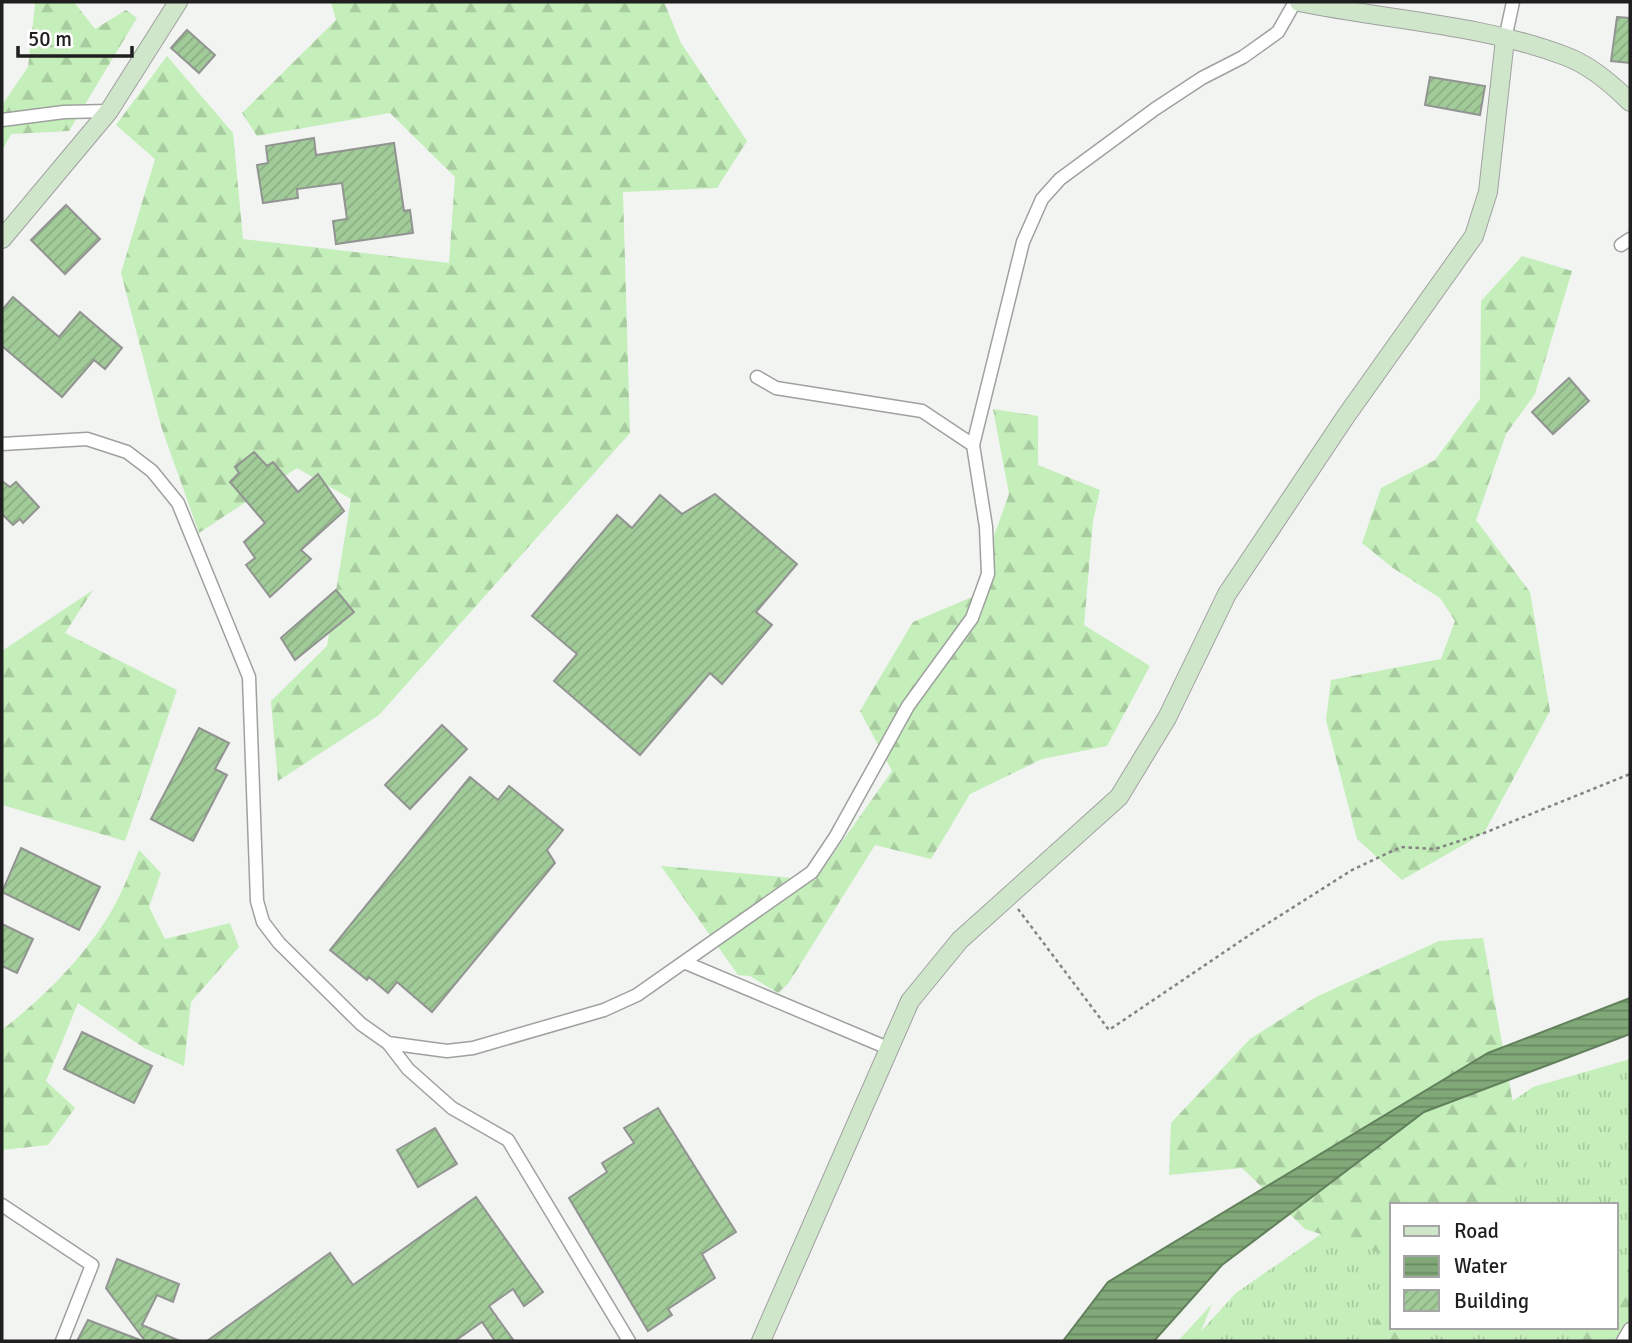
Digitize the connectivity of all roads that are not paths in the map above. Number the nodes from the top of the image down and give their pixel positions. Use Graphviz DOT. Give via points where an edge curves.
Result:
graph roads {
  1 [pos="178,2"];
  2 [pos="1297,2"];
  3 [pos="1513,2"];
  4 [pos="1506,39"];
  5 [pos="1630,102"];
  6 [pos="109,111"];
  7 [pos="2,120"];
  8 [pos="2,239"];
  9 [pos="757,377"];
  10 [pos="2,444"];
  11 [pos="973,445"];
  12 [pos="685,963"];
  13 [pos="388,1042"];
  14 [pos="888,1048"];
  15 [pos="2,1205"];
  16 [pos="1630,1329"];
  17 [pos="62,1341"];
  18 [pos="629,1341"];
  19 [pos="761,1341"];
  20 [pos="1623,1341"];
  1 -- 6 [label="street"];
  2 -- 4 [label="street"];
  2 -- 11 [label="street" via="1278,32 1155,109 1060,179 1042,199 1023,242"];
  3 -- 4 [label="street"];
  4 -- 5 [label="street" via="1567,56 1608,80"];
  4 -- 14 [label="street" via="1488,192 1474,236 1227,594 1167,718 1119,797 1008,895 927,976 909,1000"];
  6 -- 7 [label="street"];
  6 -- 8 [label="street"];
  9 -- 11 [label="street" via="776,388 922,411"];
  10 -- 13 [label="street" via="86,439 127,452 152,471 178,503 249,677 257,901 263,922 361,1024"];
  11 -- 12 [label="street" via="988,574 972,618 908,706 812,872"];
  12 -- 13 [label="street" via="637,995 604,1010 473,1048 447,1051"];
  12 -- 14 [label="street"];
  13 -- 18 [label="street" via="408,1069 452,1108 508,1140"];
  14 -- 19 [label="street"];
  15 -- 17 [label="street" via="92,1265"];
  16 -- 20 [label="street"];
}
